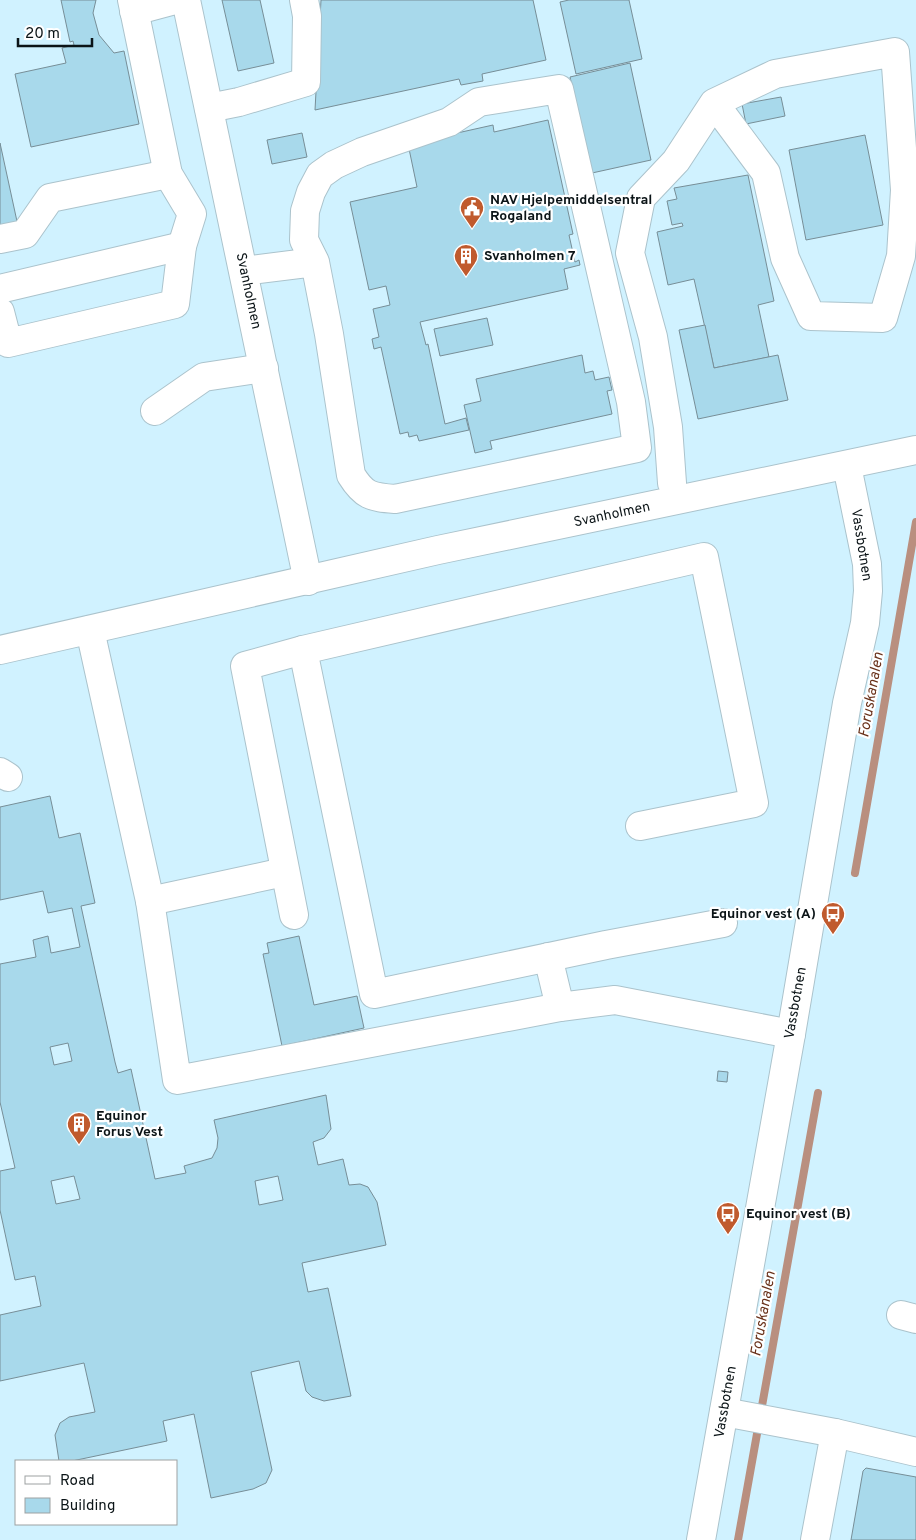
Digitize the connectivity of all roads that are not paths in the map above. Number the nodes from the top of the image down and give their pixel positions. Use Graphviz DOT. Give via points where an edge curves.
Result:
graph roads {
  1 [pos="175,0"];
  2 [pos="186,0"];
  3 [pos="304,0"];
  4 [pos="133,5"];
  5 [pos="714,103"];
  6 [pos="209,108"];
  7 [pos="168,174"];
  8 [pos="230,208"];
  9 [pos="192,214"];
  10 [pos="0,239"];
  11 [pos="182,246"];
  12 [pos="315,262"];
  13 [pos="244,271"];
  14 [pos="0,289"];
  15 [pos="0,312"];
  16 [pos="264,368"];
  17 [pos="155,411"];
  18 [pos="916,450"];
  19 [pos="847,466"];
  20 [pos="672,483"];
  21 [pos="308,581"];
  22 [pos="90,630"];
  23 [pos="0,650"];
  24 [pos="303,650"];
  25 [pos="640,826"];
  26 [pos="284,872"];
  27 [pos="150,901"];
  28 [pos="294,915"];
  29 [pos="723,923"];
  30 [pos="548,957"];
  31 [pos="560,1007"];
  32 [pos="791,1034"];
  33 [pos="736,1414"];
  34 [pos="835,1434"];
  35 [pos="916,1452"];
  36 [pos="701,1540"];
  37 [pos="815,1540"];
  1 -- 4 [label="street"];
  2 -- 6 [label="street, Svanholmen"];
  3 -- 6 [label="street" via="307,16 306,82"];
  4 -- 7 [label="street"];
  5 -- 5 [label="street" via="775,74 895,52 905,190 901,256 883,318 811,316 785,258 766,173"];
  5 -- 20 [label="street" via="676,161 641,198 630,253 653,337 668,427"];
  6 -- 8 [label="street, Svanholmen"];
  7 -- 9 [label="street"];
  7 -- 10 [label="street" via="50,198 25,234"];
  8 -- 9 [label="street"];
  8 -- 13 [label="street, Svanholmen"];
  9 -- 11 [label="street"];
  11 -- 14 [label="street"];
  11 -- 15 [label="street" via="175,304 8,343"];
  12 -- 12 [label="street" via="351,475 359,488 371,497 403,497 637,448 631,402 559,88 479,102 449,122 334,165 320,175 305,211 304,240"];
  12 -- 13 [label="street"];
  13 -- 16 [label="street, Svanholmen"];
  16 -- 17 [label="street" via="204,377"];
  16 -- 21 [label="street, Svanholmen"];
  18 -- 19 [label="street, Svanholmen"];
  19 -- 21 [label="street, Svanholmen" via="438,550"];
  19 -- 32 [label="street, Vassbotnen" via="867,564 865,623 847,703"];
  21 -- 22 [label="street, Svanholmen"];
  22 -- 23 [label="street, Svanholmen"];
  22 -- 27 [label="street"];
  24 -- 25 [label="street" via="704,557 754,804"];
  24 -- 26 [label="street" via="245,666"];
  24 -- 30 [label="street" via="374,994"];
  26 -- 27 [label="street"];
  26 -- 28 [label="street"];
  27 -- 31 [label="street" via="178,1080"];
  29 -- 30 [label="street"];
  30 -- 31 [label="street"];
  31 -- 32 [label="street" via="615,1000"];
  32 -- 33 [label="street, Vassbotnen"];
  33 -- 34 [label="street"];
  33 -- 36 [label="street, Vassbotnen"];
  34 -- 35 [label="street"];
  34 -- 37 [label="street"];
}
